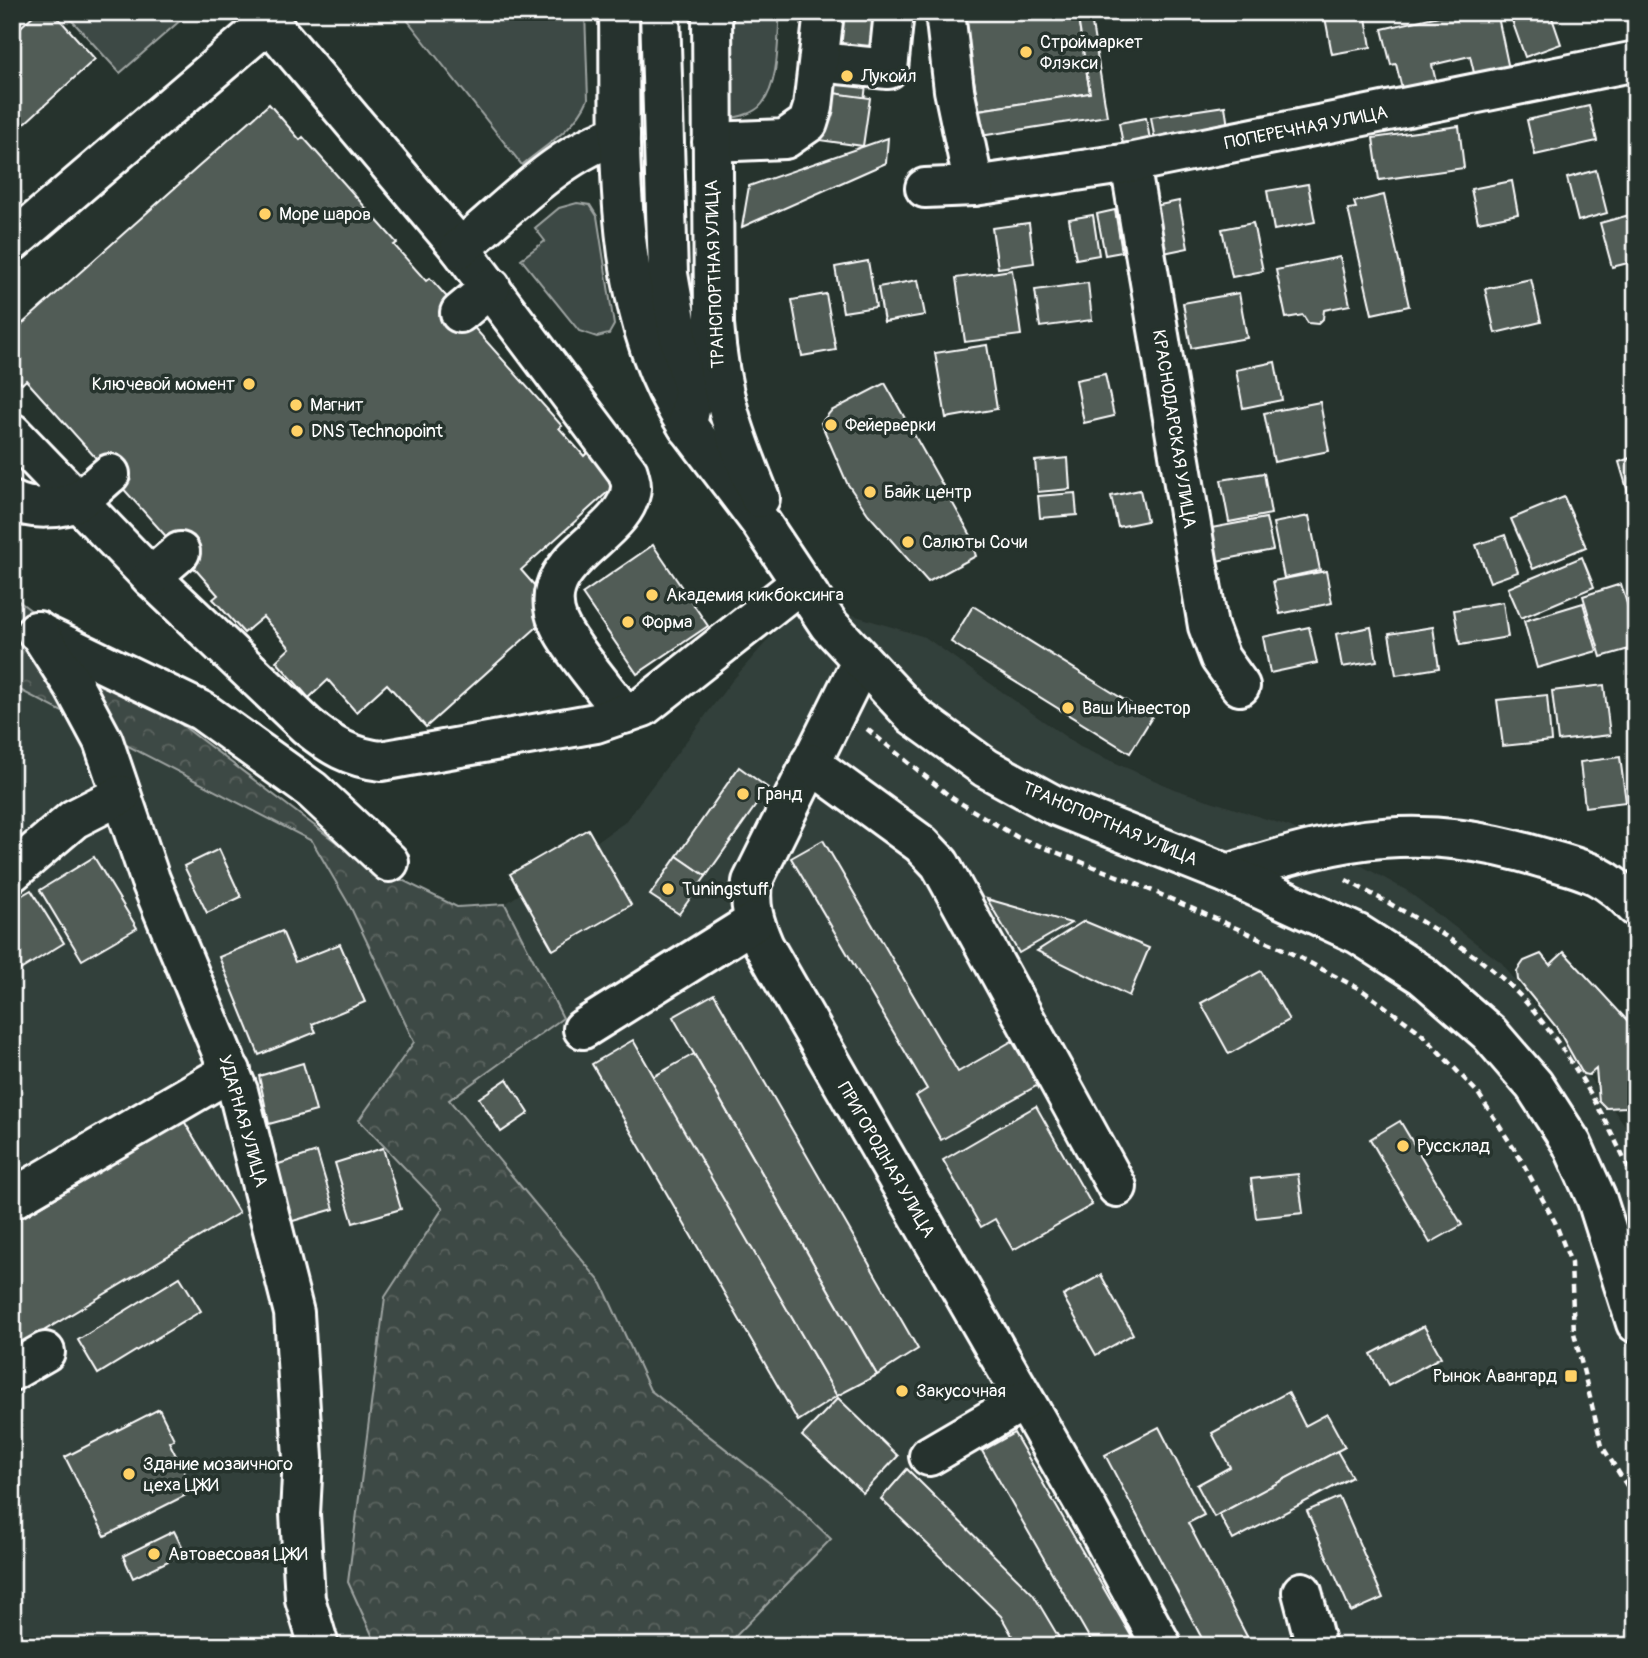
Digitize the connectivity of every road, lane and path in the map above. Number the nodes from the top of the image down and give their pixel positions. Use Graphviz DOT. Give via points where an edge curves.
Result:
graph roads {
  1 [pos="619,12"];
  2 [pos="660,12"];
  3 [pos="712,12"];
  4 [pos="824,12"];
  5 [pos="894,12"];
  6 [pos="945,12"];
  7 [pos="1636,61"];
  8 [pos="819,62"];
  9 [pos="620,135"];
  10 [pos="712,142"];
  11 [pos="1130,163"];
  12 [pos="974,186"];
  13 [pos="925,188"];
  14 [pos="12,243"];
  15 [pos="460,248"];
  16 [pos="491,286"];
  17 [pos="460,313"];
  18 [pos="687,425"];
  19 [pos="12,433"];
  20 [pos="110,474"];
  21 [pos="12,501"];
  22 [pos="78,501"];
  23 [pos="180,552"];
  24 [pos="793,574"];
  25 [pos="151,577"];
  26 [pos="25,628"];
  27 [pos="861,662"];
  28 [pos="1240,686"];
  29 [pos="624,714"];
  30 [pos="866,729"];
  31 [pos="810,764"];
  32 [pos="121,794"];
  33 [pos="389,862"];
  34 [pos="12,872"];
  35 [pos="1617,873"];
  36 [pos="1228,874"];
  37 [pos="1636,907"];
  38 [pos="754,922"];
  39 [pos="583,1029"];
  40 [pos="231,1071"];
  41 [pos="1117,1187"];
  42 [pos="12,1199"];
  43 [pos="1636,1323"];
  44 [pos="45,1352"];
  45 [pos="12,1371"];
  46 [pos="1023,1401"];
  47 [pos="929,1456"];
  48 [pos="1636,1500"];
  49 [pos="1302,1592"];
  50 [pos="319,1646"];
  51 [pos="1162,1646"];
  52 [pos="1316,1646"];
  1 -- 9 [label="street, ТРАНСПОРТНАЯ УЛИЦА"];
  2 -- 18 [label="street, ТРАНСПОРТНАЯ УЛИЦА" via="668,274 694,390"];
  3 -- 10 [label="street, ТРАНСПОРТНАЯ УЛИЦА"];
  4 -- 8 [label="street"];
  5 -- 8 [label="street" via="888,69"];
  6 -- 12 [label="street" via="954,89"];
  7 -- 11 [label="street, ПОПЕРЕЧНАЯ УЛИЦА"];
  8 -- 10 [label="street" via="808,124 785,139"];
  9 -- 15 [label="street" via="595,141 573,156"];
  9 -- 18 [label="street, ТРАНСПОРТНАЯ УЛИЦА" via="636,300 654,362"];
  10 -- 24 [label="street, ТРАНСПОРТНАЯ УЛИЦА" via="717,373 731,427"];
  11 -- 12 [label="street, ПОПЕРЕЧНАЯ УЛИЦА"];
  11 -- 28 [label="street, КРАСНОДАРСКАЯ УЛИЦА" via="1208,626 1220,658"];
  12 -- 13 [label="street, ПОПЕРЕЧНАЯ УЛИЦА"];
  14 -- 15 [label="street" via="269,23"];
  15 -- 16 [label="street"];
  16 -- 17 [label="street"];
  16 -- 29 [label="street" via="628,472 631,488 624,507 564,571 552,604 559,624"];
  18 -- 24 [label="street, ТРАНСПОРТНАЯ УЛИЦА"];
  19 -- 22 [label="street"];
  20 -- 22 [label="street"];
  21 -- 22 [label="street" via="22,506"];
  22 -- 25 [label="street"];
  23 -- 25 [label="street"];
  24 -- 27 [label="street, ТРАНСПОРТНАЯ УЛИЦА"];
  24 -- 29 [label="street" via="643,707"];
  25 -- 29 [label="street" via="307,726 333,747 358,758 381,761 596,723"];
  26 -- 32 [label="street, УДАРНАЯ УЛИЦА" via="74,687 103,741"];
  26 -- 33 [label="street, УДАРНАЯ УЛИЦА" via="202,711 312,790"];
  27 -- 31 [label="street, ПРИГОРОДНАЯ УЛИЦА"];
  27 -- 36 [label="street, ТРАНСПОРТНАЯ УЛИЦА" via="914,716 986,768 1052,804"];
  30 -- 48 [label="path" via="952,798 1017,838 1130,881 1279,947 1362,989 1420,1032 1478,1093 1555,1222 1571,1263 1574,1333 1602,1446"];
  31 -- 38 [label="street, ПРИГОРОДНАЯ УЛИЦА" via="752,882 749,902"];
  31 -- 41 [label="street" via="921,844 940,864"];
  32 -- 34 [label="street" via="74,819"];
  32 -- 40 [label="street, УДАРНАЯ УЛИЦА" via="150,879"];
  35 -- 36 [label="street" via="1478,841 1422,835 1354,840"];
  35 -- 37 [label="street"];
  36 -- 43 [label="street, ТРАНСПОРТНАЯ УЛИЦА" via="1358,934 1422,975 1489,1032 1534,1085 1572,1143 1597,1200"];
  38 -- 39 [label="street"];
  38 -- 46 [label="street, ПРИГОРОДНАЯ УЛИЦА"];
  40 -- 42 [label="street"];
  40 -- 50 [label="street, УДАРНАЯ УЛИЦА" via="294,1313 305,1599"];
  44 -- 45 [label="street"];
  46 -- 47 [label="street"];
  46 -- 51 [label="street, ПРИГОРОДНАЯ УЛИЦА"];
  49 -- 52 [label="street"];
}
